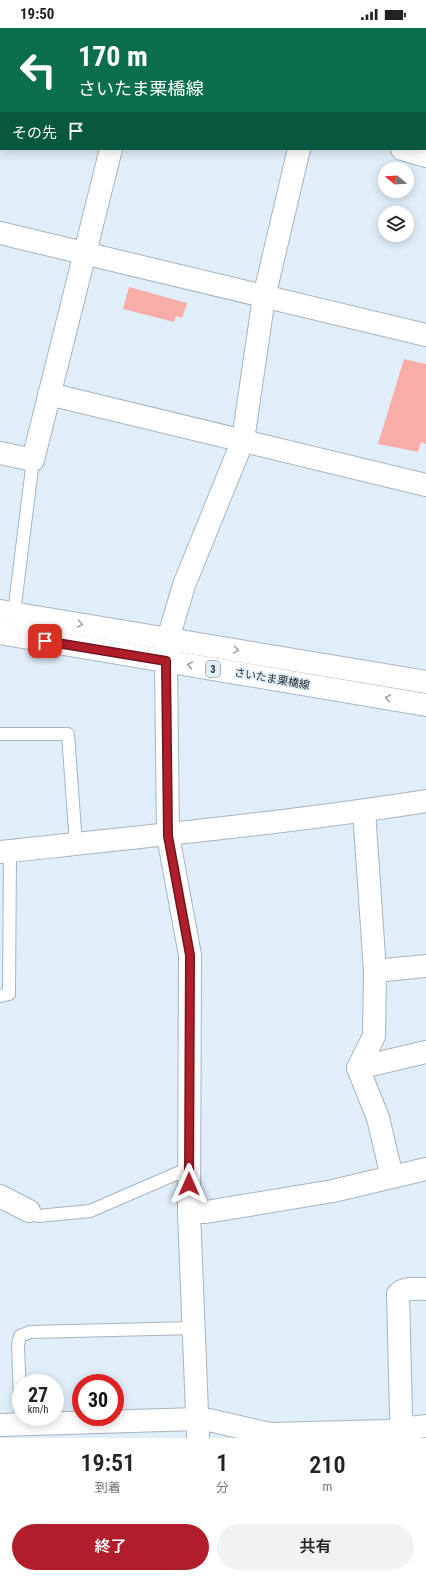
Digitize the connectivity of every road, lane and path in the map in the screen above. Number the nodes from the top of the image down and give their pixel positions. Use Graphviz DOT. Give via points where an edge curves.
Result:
graph roads {
  1 [pos="111,150"];
  2 [pos="299,150"];
  3 [pos="0,233"];
  4 [pos="85,254"];
  5 [pos="264,297"];
  6 [pos="426,336"];
  7 [pos="49,394"];
  8 [pos="243,440"];
  9 [pos="0,454"];
  10 [pos="33,460"];
  11 [pos="426,485"];
  12 [pos="7,612"];
  13 [pos="0,633"];
  14 [pos="168,639"];
  15 [pos="166,661"];
  16 [pos="426,682"];
  17 [pos="426,705"];
  18 [pos="0,734"];
  19 [pos="426,801"];
  20 [pos="364,810"];
  21 [pos="168,836"];
  22 [pos="76,844"];
  23 [pos="5,852"];
  24 [pos="426,966"];
  25 [pos="375,971"];
  26 [pos="0,996"];
  27 [pos="426,1052"];
  28 [pos="358,1068"];
  29 [pos="426,1169"];
  30 [pos="189,1171"];
  31 [pos="392,1177"];
  32 [pos="0,1196"];
  33 [pos="29,1211"];
  34 [pos="189,1212"];
  35 [pos="426,1289"];
  36 [pos="194,1328"];
  37 [pos="11,1424"];
  38 [pos="426,1426"];
  39 [pos="197,1429"];
  40 [pos="404,1429"];
  1 -- 4 [label="street"];
  2 -- 5 [label="street"];
  3 -- 4 [label="street"];
  4 -- 5 [label="street"];
  4 -- 7 [label="street"];
  5 -- 6 [label="street"];
  5 -- 8 [label="street"];
  7 -- 8 [label="street"];
  7 -- 10 [label="street"];
  8 -- 11 [label="street"];
  8 -- 14 [label="street" via="184,585"];
  9 -- 10 [label="street"];
  10 -- 12 [label="lane"];
  12 -- 14 [label="street, さいたま栗橋線 / 3, one-way"];
  13 -- 15 [label="street, さいたま栗橋線 / 3"];
  14 -- 15 [label="street"];
  14 -- 16 [label="street, さいたま栗橋線 / 3, one-way"];
  17 -- 15 [label="street, さいたま栗橋線 / 3, one-way"];
  15 -- 21 [label="street"];
  18 -- 22 [label="lane" via="68,734"];
  19 -- 20 [label="street"];
  20 -- 21 [label="street"];
  20 -- 25 [label="street"];
  21 -- 22 [label="street"];
  21 -- 30 [label="street" via="190,955"];
  22 -- 23 [label="street"];
  23 -- 26 [label="lane" via="9,994"];
  24 -- 25 [label="street"];
  25 -- 28 [label="street" via="374,1036"];
  27 -- 28 [label="street"];
  28 -- 31 [label="street" via="378,1118"];
  29 -- 31 [label="street"];
  30 -- 33 [label="lane" via="178,1173 90,1211 38,1216"];
  30 -- 34 [label="street"];
  31 -- 34 [label="street" via="333,1191 206,1212"];
  32 -- 33 [label="street"];
  34 -- 36 [label="street"];
  35 -- 40 [label="street" via="407,1289 398,1294 401,1415"];
  36 -- 37 [label="lane" via="30,1332 20,1336"];
  36 -- 39 [label="street"];
  37 -- 39 [label="street"];
  38 -- 40 [label="street"];
  39 -- 40 [label="street" via="209,1420 270,1434 388,1432"];
}
